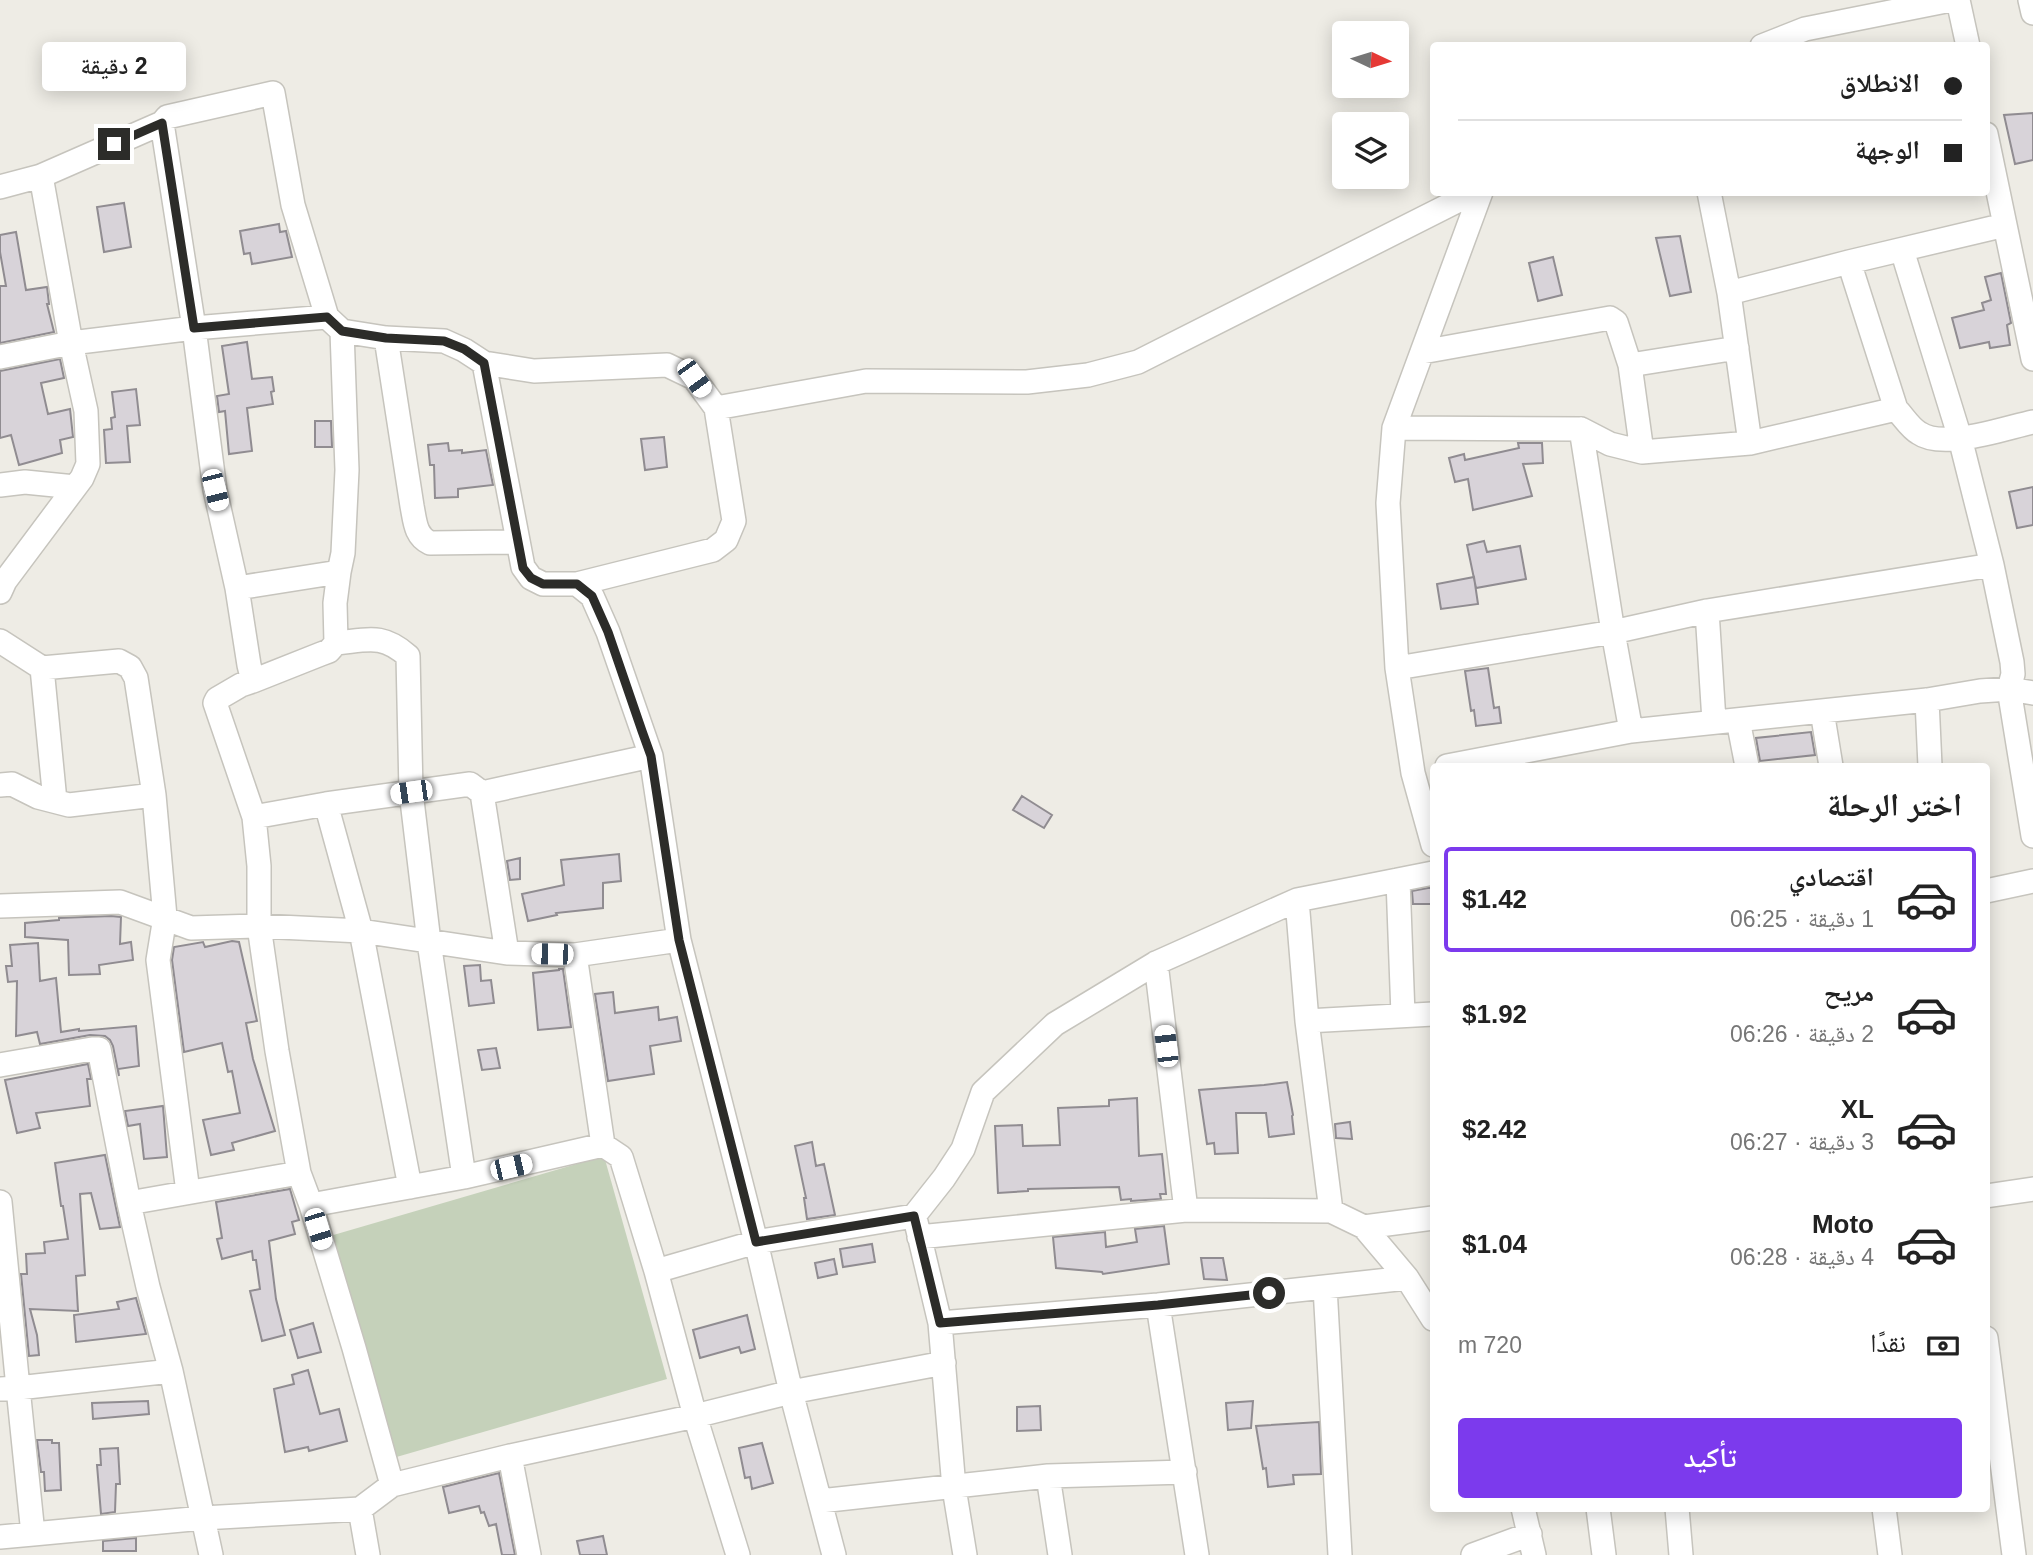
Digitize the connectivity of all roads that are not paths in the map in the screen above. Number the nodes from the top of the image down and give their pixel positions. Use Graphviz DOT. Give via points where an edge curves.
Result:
graph roads {
  1 [pos="1951,0"];
  2 [pos="1958,0"];
  3 [pos="2029,0"];
  4 [pos="2033,13"];
  5 [pos="1772,42"];
  6 [pos="1967,42"];
  7 [pos="162,123"];
  8 [pos="1990,153"];
  9 [pos="41,176"];
  10 [pos="0,187"];
  11 [pos="1467,196"];
  12 [pos="1480,196"];
  13 [pos="1710,196"];
  14 [pos="2005,225"];
  15 [pos="1902,250"];
  16 [pos="1849,262"];
  17 [pos="2024,266"];
  18 [pos="1729,293"];
  19 [pos="334,324"];
  20 [pos="194,328"];
  21 [pos="386,338"];
  22 [pos="71,343"];
  23 [pos="1737,348"];
  24 [pos="1422,352"];
  25 [pos="0,357"];
  26 [pos="2033,359"];
  27 [pos="484,363"];
  28 [pos="1630,365"];
  29 [pos="716,408"];
  30 [pos="1896,409"];
  31 [pos="2033,422"];
  32 [pos="1394,428"];
  33 [pos="1581,429"];
  34 [pos="1960,438"];
  35 [pos="1750,443"];
  36 [pos="1642,452"];
  37 [pos="0,485"];
  38 [pos="75,487"];
  39 [pos="518,542"];
  40 [pos="1992,565"];
  41 [pos="339,572"];
  42 [pos="577,584"];
  43 [pos="237,588"];
  44 [pos="0,592"];
  45 [pos="1707,611"];
  46 [pos="1613,632"];
  47 [pos="0,641"];
  48 [pos="336,643"];
  49 [pos="42,668"];
  50 [pos="1397,668"];
  51 [pos="253,681"];
  52 [pos="2009,689"];
  53 [pos="2033,693"];
  54 [pos="1927,700"];
  55 [pos="1822,711"];
  56 [pos="1738,720"];
  57 [pos="1714,721"];
  58 [pos="1631,731"];
  59 [pos="651,756"];
  60 [pos="1463,763"];
  61 [pos="1747,763"];
  62 [pos="1831,763"];
  63 [pos="1930,763"];
  64 [pos="1423,771"];
  65 [pos="0,785"];
  66 [pos="411,792"];
  67 [pos="482,793"];
  68 [pos="153,795"];
  69 [pos="55,801"];
  70 [pos="326,804"];
  71 [pos="254,817"];
  72 [pos="1430,823"];
  73 [pos="2033,836"];
  74 [pos="1430,874"];
  75 [pos="1398,880"];
  76 [pos="2033,881"];
  77 [pos="1990,890"];
  78 [pos="1297,900"];
  79 [pos="0,906"];
  80 [pos="165,917"];
  81 [pos="259,926"];
  82 [pos="361,931"];
  83 [pos="679,940"];
  84 [pos="429,942"];
  85 [pos="507,953"];
  86 [pos="575,955"];
  87 [pos="1156,963"];
  88 [pos="1430,1014"];
  89 [pos="1403,1016"];
  90 [pos="1307,1021"];
  91 [pos="0,1065"];
  92 [pos="603,1145"];
  93 [pos="299,1173"];
  94 [pos="464,1177"];
  95 [pos="410,1187"];
  96 [pos="2033,1189"];
  97 [pos="188,1192"];
  98 [pos="1990,1195"];
  99 [pos="0,1202"];
  100 [pos="129,1203"];
  101 [pos="311,1205"];
  102 [pos="1186,1210"];
  103 [pos="1331,1211"];
  104 [pos="1430,1218"];
  105 [pos="917,1226"];
  106 [pos="1364,1227"];
  107 [pos="756,1242"];
  108 [pos="656,1271"];
  109 [pos="1407,1278"];
  110 [pos="1325,1287"];
  111 [pos="1158,1305"];
  112 [pos="1430,1314"];
  113 [pos="940,1323"];
  114 [pos="944,1363"];
  115 [pos="171,1371"];
  116 [pos="9,1389"];
  117 [pos="791,1392"];
  118 [pos="1990,1400"];
  119 [pos="695,1416"];
  120 [pos="510,1456"];
  121 [pos="1185,1472"];
  122 [pos="1048,1476"];
  123 [pos="392,1485"];
  124 [pos="954,1488"];
  125 [pos="1996,1494"];
  126 [pos="820,1501"];
  127 [pos="360,1509"];
  128 [pos="1524,1512"];
  129 [pos="1599,1512"];
  130 [pos="1677,1512"];
  131 [pos="1885,1512"];
  132 [pos="203,1518"];
  133 [pos="33,1534"];
  134 [pos="0,1537"];
  135 [pos="1532,1544"];
  136 [pos="211,1555"];
  137 [pos="368,1555"];
  138 [pos="529,1555"];
  139 [pos="738,1555"];
  140 [pos="834,1555"];
  141 [pos="965,1555"];
  142 [pos="1060,1555"];
  143 [pos="1197,1555"];
  144 [pos="1340,1555"];
  145 [pos="1473,1555"];
  146 [pos="1604,1555"];
  147 [pos="1681,1555"];
  148 [pos="1890,1555"];
  149 [pos="2014,1555"];
  1 -- 5 [label="street" via="1805,29"];
  2 -- 6 [label="street"];
  3 -- 4 [label="street"];
  7 -- 9 [label="street"];
  7 -- 19 [label="street" via="167,117 273,93 293,205"];
  7 -- 20 [label="street"];
  8 -- 14 [label="street"];
  9 -- 10 [label="street"];
  9 -- 22 [label="street"];
  11 -- 29 [label="street" via="1138,362 1088,375 1027,382 866,381"];
  12 -- 24 [label="street"];
  13 -- 18 [label="street"];
  14 -- 15 [label="street"];
  14 -- 17 [label="street"];
  15 -- 16 [label="street"];
  15 -- 34 [label="street"];
  16 -- 18 [label="street"];
  16 -- 30 [label="street"];
  17 -- 26 [label="street"];
  18 -- 23 [label="street"];
  19 -- 20 [label="street"];
  19 -- 21 [label="street"];
  19 -- 41 [label="street" via="347,470"];
  20 -- 22 [label="street"];
  20 -- 43 [label="street" via="215,490"];
  21 -- 27 [label="street" via="444,341"];
  21 -- 39 [label="street" via="412,506 422,539 430,543"];
  22 -- 25 [label="street"];
  22 -- 38 [label="street" via="86,411 88,450 88,464"];
  23 -- 28 [label="street"];
  23 -- 35 [label="street"];
  24 -- 28 [label="street" via="1610,318 1616,321"];
  24 -- 32 [label="street"];
  27 -- 29 [label="street" via="534,371 667,365 694,378"];
  27 -- 39 [label="street"];
  28 -- 36 [label="street"];
  29 -- 42 [label="street" via="734,521 726,540 713,550"];
  30 -- 34 [label="street" via="1919,433 1937,440"];
  30 -- 35 [label="street"];
  31 -- 34 [label="street"];
  32 -- 33 [label="street"];
  32 -- 50 [label="street" via="1388,503"];
  33 -- 36 [label="street" via="1610,444"];
  33 -- 46 [label="street"];
  34 -- 40 [label="street"];
  35 -- 36 [label="street"];
  37 -- 38 [label="street" via="25,482"];
  38 -- 44 [label="street"];
  39 -- 42 [label="street" via="523,568 531,578 543,584"];
  40 -- 45 [label="street"];
  40 -- 52 [label="street" via="2012,662"];
  41 -- 43 [label="street"];
  41 -- 48 [label="street"];
  42 -- 59 [label="street" via="592,596 608,632"];
  43 -- 51 [label="street"];
  45 -- 46 [label="street"];
  45 -- 57 [label="street"];
  46 -- 50 [label="street"];
  46 -- 58 [label="street"];
  47 -- 49 [label="street"];
  48 -- 51 [label="street" via="321,654"];
  48 -- 66 [label="street" via="379,640 390,642 408,656"];
  49 -- 68 [label="street" via="119,661 130,667 136,678"];
  49 -- 69 [label="street"];
  50 -- 64 [label="street"];
  51 -- 71 [label="street" via="215,703"];
  52 -- 53 [label="street"];
  52 -- 54 [label="street"];
  52 -- 73 [label="street"];
  54 -- 55 [label="street"];
  54 -- 63 [label="street"];
  55 -- 56 [label="street"];
  55 -- 62 [label="street"];
  56 -- 57 [label="street"];
  56 -- 61 [label="street"];
  57 -- 58 [label="street"];
  58 -- 60 [label="street"];
  59 -- 67 [label="street"];
  59 -- 83 [label="street"];
  64 -- 72 [label="street"];
  65 -- 69 [label="street" via="12,784"];
  66 -- 67 [label="street" via="470,784"];
  66 -- 70 [label="street"];
  66 -- 84 [label="street"];
  67 -- 85 [label="street"];
  68 -- 69 [label="street" via="69,805"];
  68 -- 80 [label="street"];
  70 -- 71 [label="street"];
  70 -- 82 [label="street"];
  71 -- 81 [label="street"];
  74 -- 75 [label="street"];
  75 -- 78 [label="street"];
  75 -- 89 [label="street"];
  76 -- 77 [label="street"];
  78 -- 87 [label="street"];
  78 -- 90 [label="street"];
  79 -- 80 [label="street" via="120,902"];
  80 -- 81 [label="street" via="191,928"];
  80 -- 97 [label="street" via="158,960"];
  81 -- 82 [label="street"];
  81 -- 93 [label="street"];
  82 -- 84 [label="street"];
  82 -- 95 [label="street"];
  83 -- 86 [label="street"];
  83 -- 107 [label="street"];
  84 -- 85 [label="street"];
  84 -- 94 [label="street"];
  85 -- 86 [label="street"];
  86 -- 92 [label="street"];
  87 -- 102 [label="street"];
  87 -- 105 [label="street" via="1055,1024 983,1092 963,1149"];
  88 -- 89 [label="street"];
  89 -- 90 [label="street"];
  90 -- 103 [label="street"];
  91 -- 100 [label="street" via="99,1049"];
  92 -- 94 [label="street"];
  92 -- 108 [label="street" via="621,1157"];
  93 -- 97 [label="street"];
  93 -- 101 [label="street"];
  94 -- 95 [label="street"];
  95 -- 101 [label="street"];
  96 -- 98 [label="street"];
  97 -- 100 [label="street"];
  99 -- 116 [label="street"];
  100 -- 115 [label="street"];
  101 -- 123 [label="street"];
  102 -- 103 [label="street"];
  102 -- 105 [label="street"];
  103 -- 106 [label="street"];
  104 -- 106 [label="street"];
  105 -- 107 [label="street"];
  105 -- 113 [label="street"];
  106 -- 109 [label="street"];
  107 -- 108 [label="street"];
  107 -- 117 [label="street"];
  108 -- 119 [label="street"];
  109 -- 110 [label="street"];
  109 -- 112 [label="street"];
  110 -- 111 [label="street"];
  110 -- 144 [label="street"];
  111 -- 113 [label="street"];
  111 -- 121 [label="street"];
  113 -- 114 [label="street"];
  114 -- 117 [label="street"];
  114 -- 124 [label="street"];
  115 -- 116 [label="street"];
  115 -- 132 [label="street"];
  116 -- 133 [label="street"];
  117 -- 119 [label="street"];
  117 -- 126 [label="street"];
  118 -- 125 [label="street"];
  119 -- 120 [label="street"];
  119 -- 139 [label="street"];
  120 -- 123 [label="street"];
  120 -- 138 [label="street"];
  121 -- 122 [label="street"];
  121 -- 143 [label="street"];
  122 -- 124 [label="street"];
  122 -- 142 [label="street"];
  123 -- 127 [label="street"];
  124 -- 126 [label="street"];
  124 -- 141 [label="street"];
  125 -- 149 [label="street"];
  126 -- 140 [label="street"];
  127 -- 132 [label="street"];
  127 -- 137 [label="street"];
  128 -- 135 [label="street"];
  129 -- 146 [label="street"];
  130 -- 147 [label="street"];
  131 -- 148 [label="street"];
  132 -- 133 [label="street"];
  132 -- 136 [label="street"];
  133 -- 134 [label="street"];
  135 -- 145 [label="street"];
}
